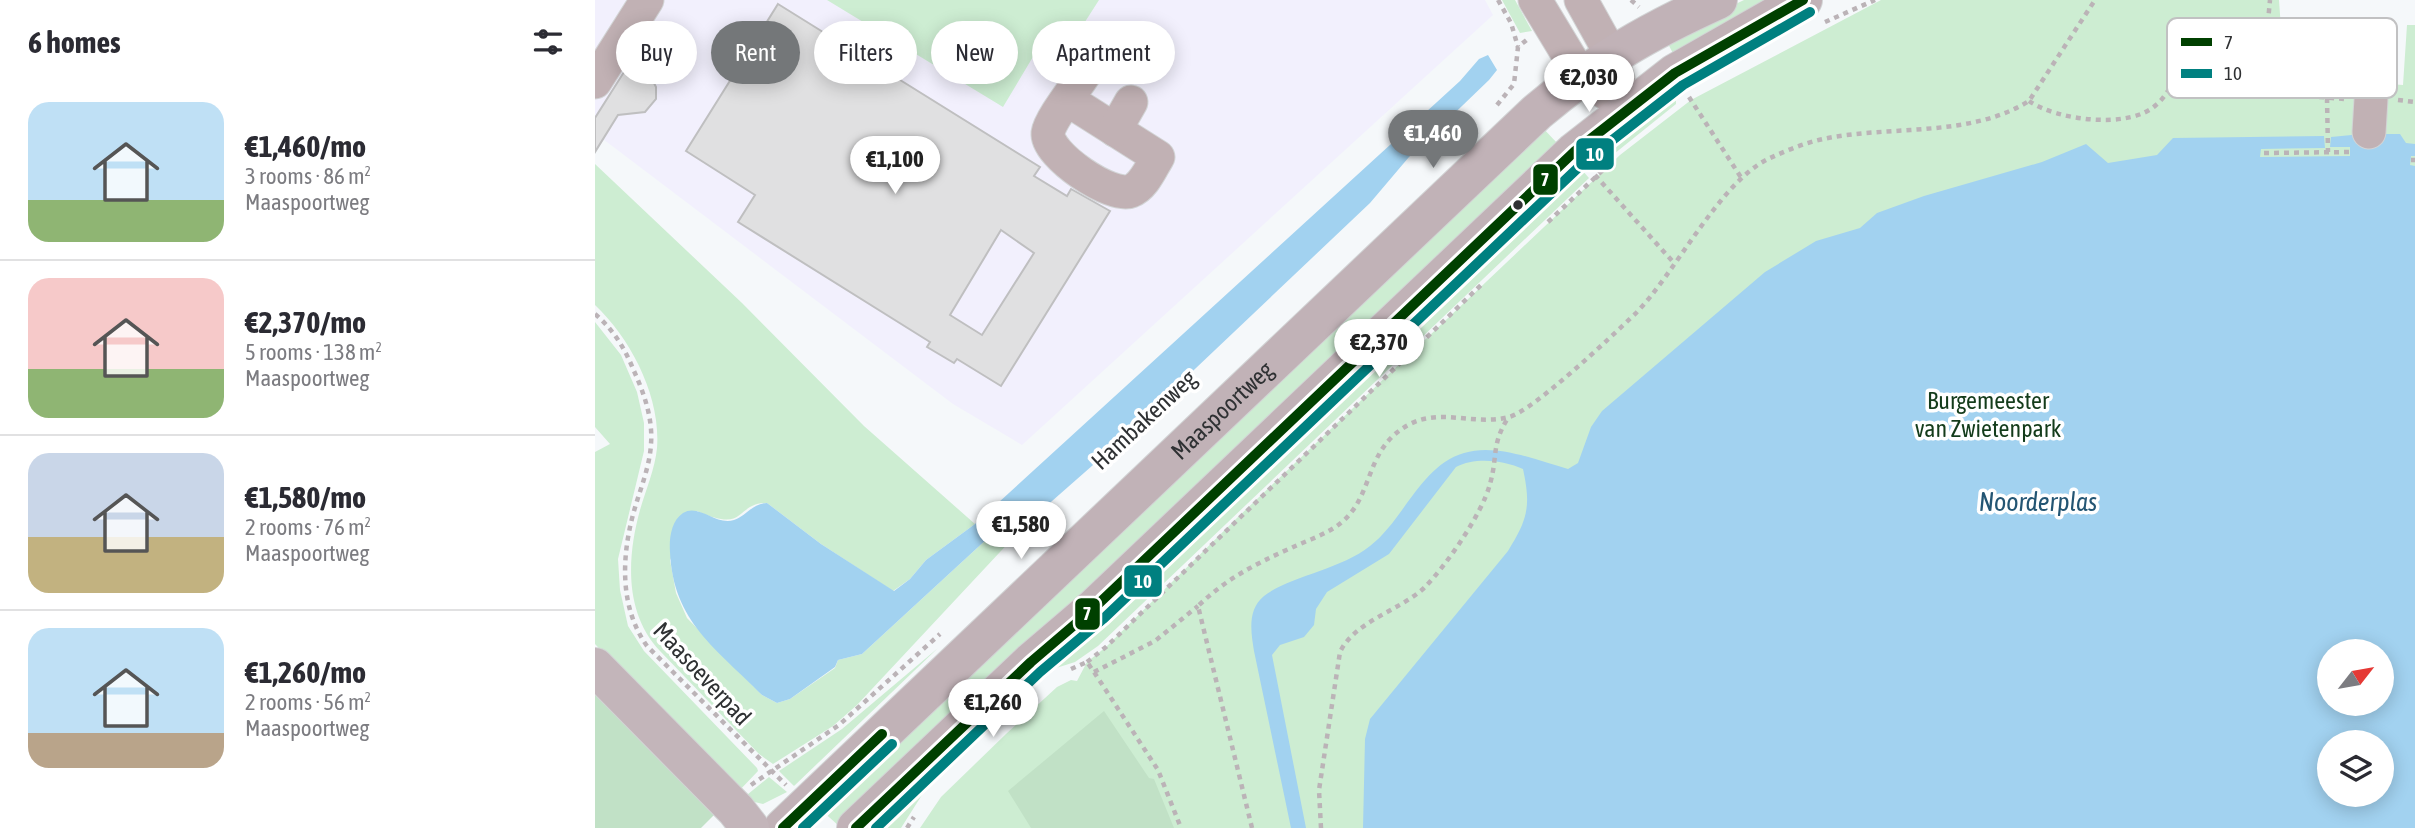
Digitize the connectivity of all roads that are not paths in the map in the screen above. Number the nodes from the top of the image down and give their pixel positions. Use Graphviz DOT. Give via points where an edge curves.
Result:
graph roads {
  1 [pos="647,0"];
  2 [pos="1535,0"];
  3 [pos="1581,0"];
  4 [pos="1718,0"];
  5 [pos="1810,13"];
  6 [pos="1611,54"];
  7 [pos="1581,76"];
  8 [pos="595,82"];
  9 [pos="2371,99"];
  10 [pos="1627,108"];
  11 [pos="1123,116"];
  12 [pos="2360,142"];
  13 [pos="595,667"];
  14 [pos="740,816"];
  15 [pos="795,816"];
  16 [pos="856,828"];
  1 -- 8 [label="street"];
  2 -- 7 [label="street"];
  3 -- 6 [label="street"];
  4 -- 6 [label="main road, Maaspoortweg"];
  5 -- 10 [label="main road" via="1695,61"];
  6 -- 7 [label="main road, Maaspoortweg"];
  6 -- 10 [label="street"];
  7 -- 10 [label="street"];
  7 -- 15 [label="main road, Maaspoortweg" via="1537,112"];
  9 -- 12 [label="street"];
  10 -- 16 [label="main road" via="1574,152"];
  11 -- 11 [label="street" via="1077,86 1048,131 1049,145 1059,157 1107,188 1131,191 1158,157"];
  13 -- 14 [label="highway"];
}
